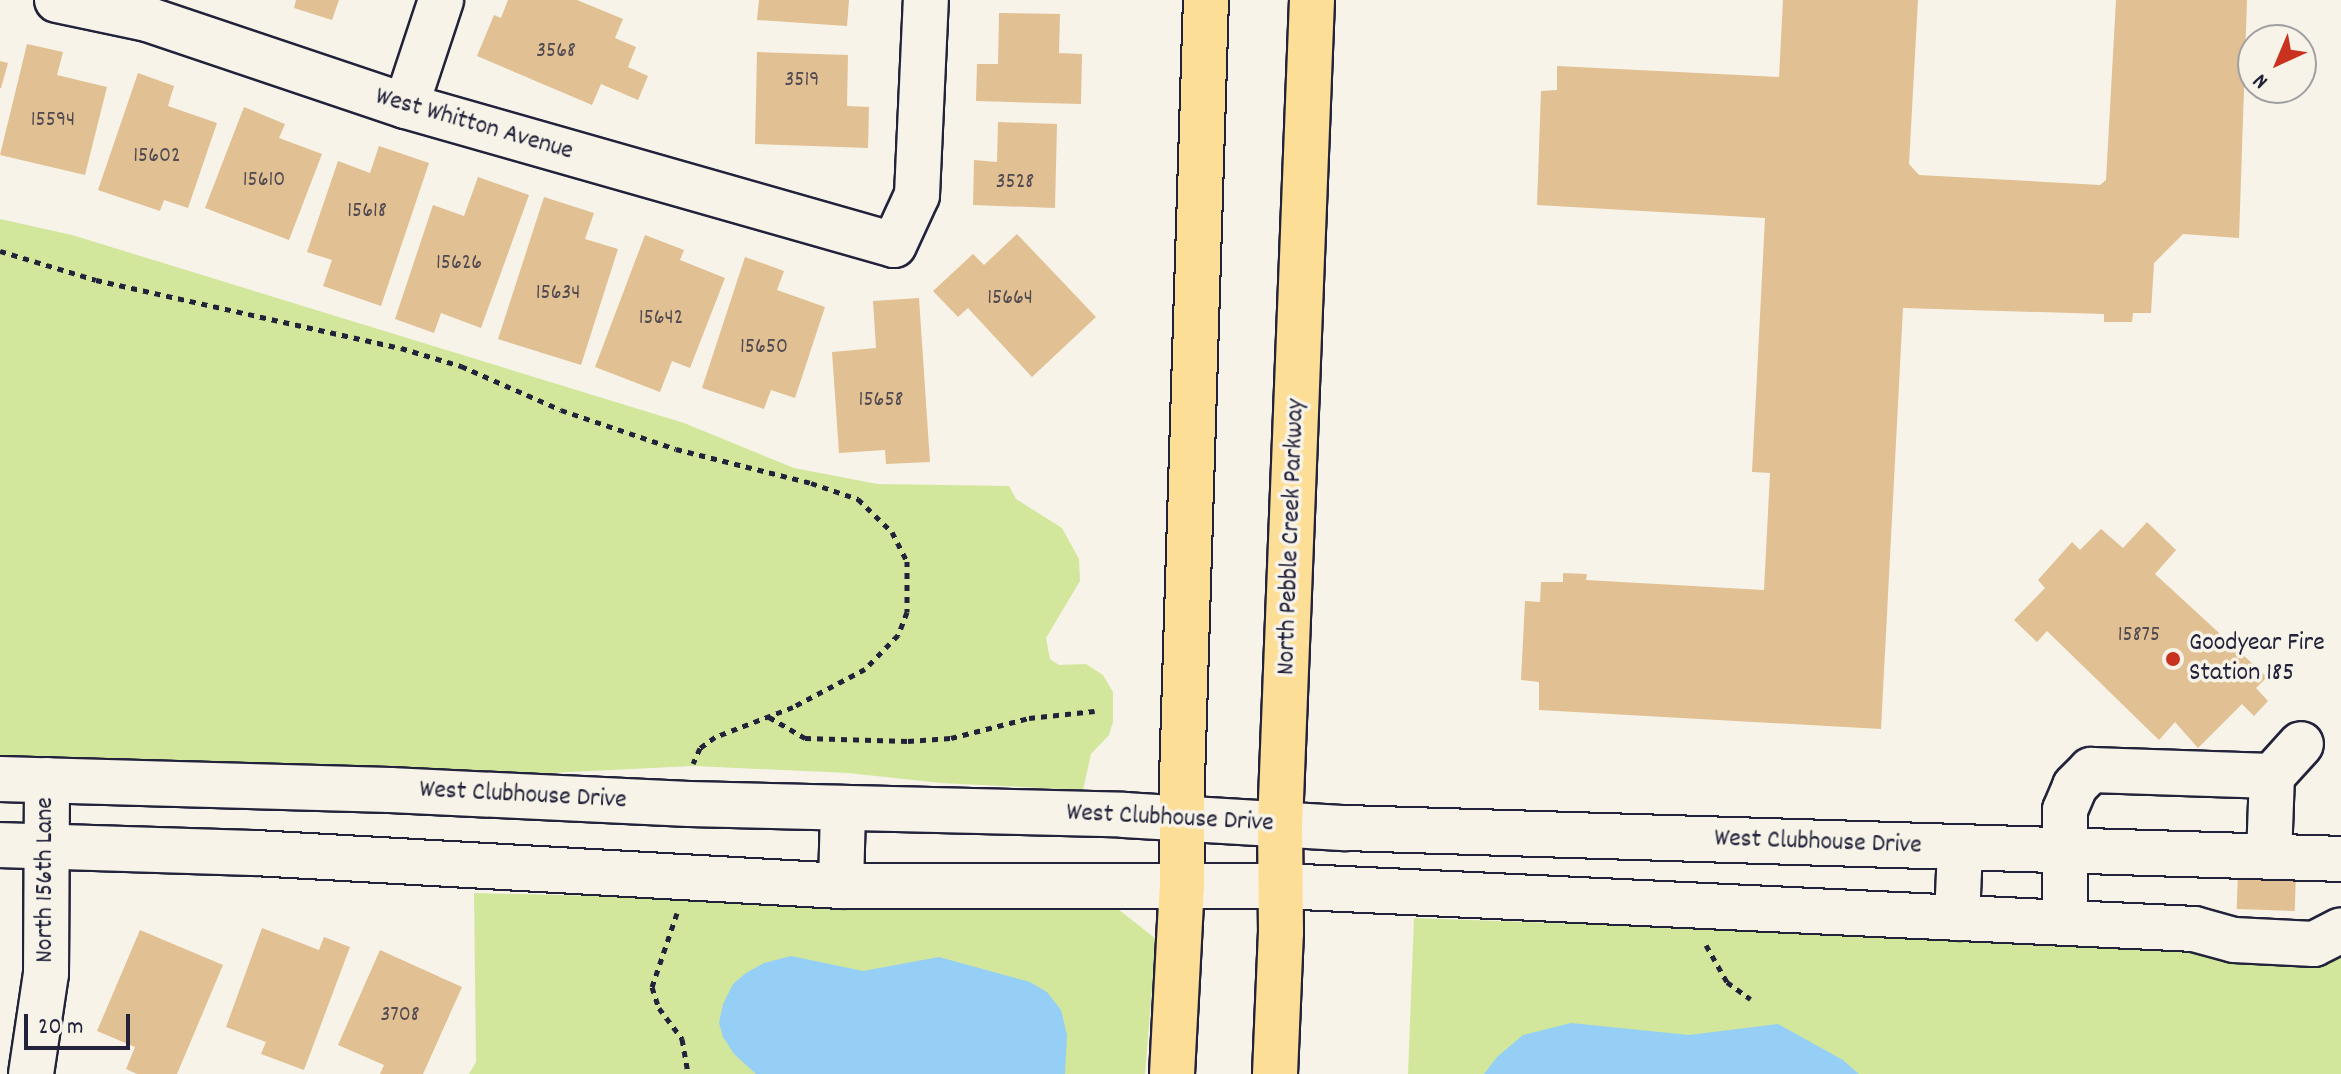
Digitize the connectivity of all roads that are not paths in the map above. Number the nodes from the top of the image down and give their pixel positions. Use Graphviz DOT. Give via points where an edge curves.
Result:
graph roads {
  1 [pos="57,0"];
  2 [pos="441,0"];
  3 [pos="926,0"];
  4 [pos="1206,0"];
  5 [pos="1312,0"];
  6 [pos="406,106"];
  7 [pos="2301,744"];
  8 [pos="2272,776"];
  9 [pos="0,779"];
  10 [pos="47,780"];
  11 [pos="843,808"];
  12 [pos="1181,819"];
  13 [pos="1280,825"];
  14 [pos="0,845"];
  15 [pos="48,846"];
  16 [pos="1960,848"];
  17 [pos="2066,851"];
  18 [pos="2269,857"];
  19 [pos="2341,859"];
  20 [pos="841,886"];
  21 [pos="1182,886"];
  22 [pos="1280,886"];
  23 [pos="1957,918"];
  24 [pos="2065,923"];
  25 [pos="2341,929"];
  26 [pos="31,1074"];
  27 [pos="1172,1074"];
  28 [pos="1275,1074"];
  1 -- 6 [label="street, West Whitton Avenue" via="147,19"];
  2 -- 6 [label="street"];
  3 -- 6 [label="street, West Whitton Avenue" via="917,195 894,245"];
  4 -- 12 [label="main road"];
  5 -- 13 [label="main road, North Pebble Creek Parkway"];
  7 -- 8 [label="street"];
  8 -- 17 [label="street" via="2091,770 2075,786 2065,810"];
  8 -- 18 [label="street"];
  9 -- 10 [label="street, West Clubhouse Drive"];
  10 -- 11 [label="street, West Clubhouse Drive"];
  10 -- 15 [label="street, North 156th Lane"];
  11 -- 12 [label="street, West Clubhouse Drive"];
  11 -- 20 [label="street"];
  12 -- 13 [label="street, West Clubhouse Drive"];
  12 -- 21 [label="main road"];
  13 -- 16 [label="street, West Clubhouse Drive"];
  13 -- 22 [label="main road, North Pebble Creek Parkway"];
  14 -- 15 [label="street"];
  15 -- 20 [label="street"];
  15 -- 26 [label="street, North 156th Lane" via="46,974"];
  16 -- 17 [label="street, West Clubhouse Drive"];
  16 -- 23 [label="street"];
  17 -- 18 [label="street, West Clubhouse Drive"];
  17 -- 24 [label="street"];
  18 -- 19 [label="street, West Clubhouse Drive"];
  20 -- 21 [label="street"];
  21 -- 22 [label="street"];
  21 -- 27 [label="main road"];
  22 -- 23 [label="street"];
  22 -- 28 [label="main road, North Pebble Creek Parkway"];
  23 -- 24 [label="street"];
  24 -- 25 [label="street" via="2194,929 2234,940 2314,944"];
}
